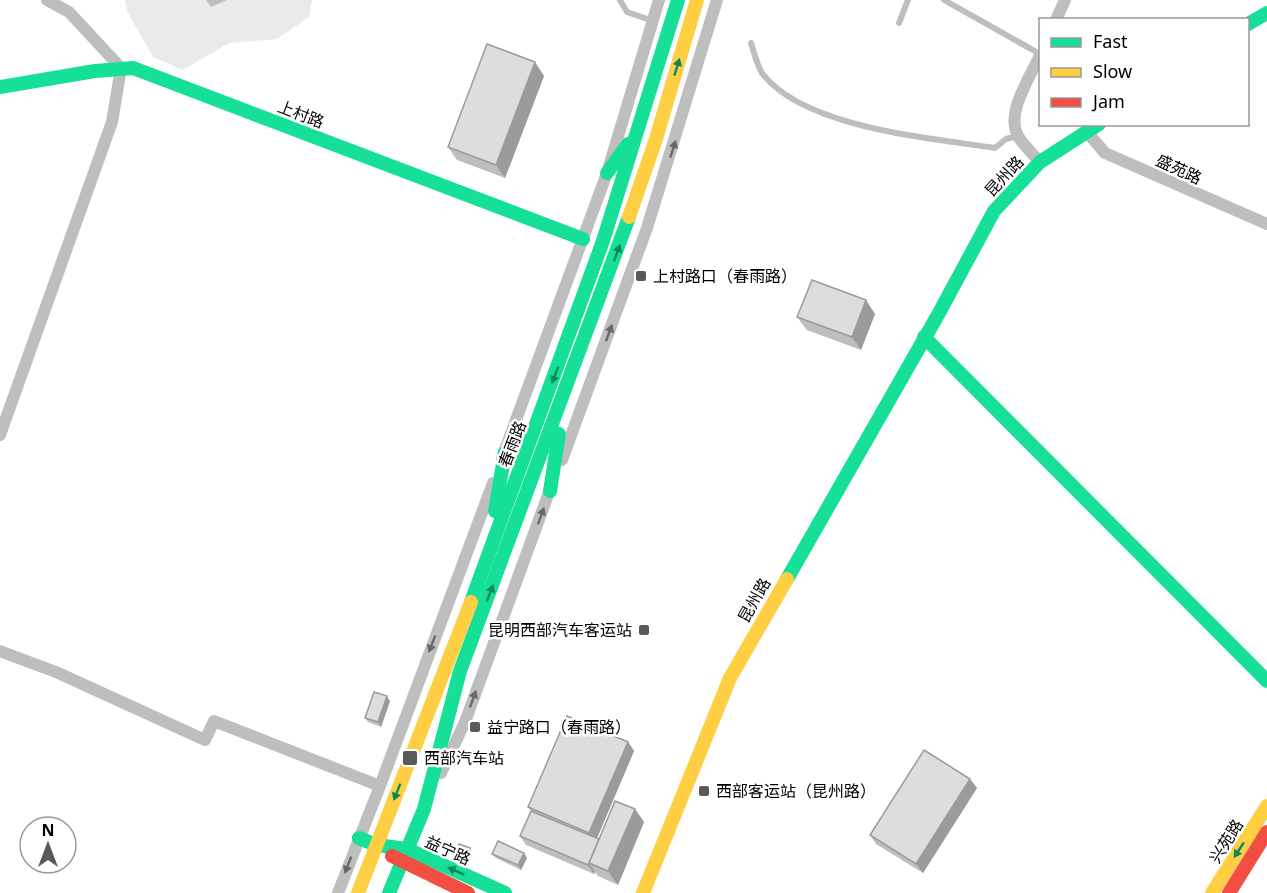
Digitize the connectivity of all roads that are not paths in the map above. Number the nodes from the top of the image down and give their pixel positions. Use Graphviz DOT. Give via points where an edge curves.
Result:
graph roads {
  1 [pos="47,0"];
  2 [pos="620,0"];
  3 [pos="659,0"];
  4 [pos="678,0"];
  5 [pos="697,0"];
  6 [pos="717,0"];
  7 [pos="909,0"];
  8 [pos="944,0"];
  9 [pos="1065,0"];
  10 [pos="1267,14"];
  11 [pos="1057,18"];
  12 [pos="653,22"];
  13 [pos="899,23"];
  14 [pos="1249,23"];
  15 [pos="1267,26"];
  16 [pos="1249,35"];
  17 [pos="751,43"];
  18 [pos="1039,53"];
  19 [pos="1039,58"];
  20 [pos="122,68"];
  21 [pos="0,87"];
  22 [pos="1088,127"];
  23 [pos="639,130"];
  24 [pos="1018,136"];
  25 [pos="1037,158"];
  26 [pos="607,173"];
  27 [pos="1267,224"];
  28 [pos="583,239"];
  29 [pos="924,337"];
  30 [pos="567,390"];
  31 [pos="0,435"];
  32 [pos="505,452"];
  33 [pos="550,491"];
  34 [pos="487,561"];
  35 [pos="0,651"];
  36 [pos="1267,681"];
  37 [pos="381,786"];
  38 [pos="1267,806"];
  39 [pos="424,809"];
  40 [pos="1267,832"];
  41 [pos="359,838"];
  42 [pos="376,845"];
  43 [pos="407,849"];
  44 [pos="401,863"];
  45 [pos="338,893"];
  46 [pos="358,893"];
  47 [pos="389,893"];
  48 [pos="468,893"];
  49 [pos="505,893"];
  50 [pos="643,893"];
  51 [pos="1212,893"];
  52 [pos="1229,893"];
  1 -- 20 [label="street" via="69,12"];
  2 -- 12 [label="lane" via="627,12"];
  3 -- 12 [label="street"];
  4 -- 23 [label="main road, 春雨路"];
  30 -- 5 [label="main road, 春雨路, one-way" via="656,139"];
  33 -- 6 [label="street, one-way" via="647,228"];
  7 -- 13 [label="lane"];
  8 -- 18 [label="lane"];
  9 -- 11 [label="street"];
  10 -- 14 [label="main road"];
  12 -- 26 [label="street"];
  15 -- 16 [label="main road"];
  17 -- 24 [label="lane" via="761,72 786,96 857,124 995,148"];
  19 -- 24 [label="street" via="1016,109 1013,123"];
  20 -- 21 [label="main road, 上村路"];
  20 -- 28 [label="main road, 上村路" via="133,68"];
  20 -- 31 [label="street" via="112,122"];
  22 -- 25 [label="main road, 昆州路"];
  22 -- 27 [label="street, 盛苑路" via="1105,153"];
  23 -- 26 [label="main road"];
  23 -- 34 [label="main road, 春雨路, one-way" via="600,251"];
  24 -- 25 [label="street"];
  25 -- 29 [label="main road, 昆州路" via="994,211"];
  26 -- 28 [label="street"];
  28 -- 32 [label="street"];
  29 -- 36 [label="main road"];
  29 -- 50 [label="main road, 昆州路" via="730,678"];
  30 -- 33 [label="main road"];
  39 -- 30 [label="main road, 春雨路, one-way" via="460,671"];
  32 -- 34 [label="main road"];
  32 -- 37 [label="street, one-way"];
  39 -- 33 [label="street, one-way" via="465,722"];
  34 -- 42 [label="main road, 春雨路, one-way"];
  35 -- 37 [label="street" via="206,740 214,721"];
  37 -- 41 [label="street"];
  38 -- 51 [label="main road, 兴苑路, one-way"];
  39 -- 43 [label="main road, 春雨路"];
  40 -- 52 [label="main road, 兴苑路"];
  41 -- 42 [label="main road, 益宁路"];
  41 -- 45 [label="street, one-way"];
  42 -- 43 [label="main road, 益宁路"];
  42 -- 44 [label="main road, 益宁路"];
  42 -- 46 [label="main road, 春雨路"];
  43 -- 44 [label="main road, 春雨路"];
  49 -- 43 [label="main road, 益宁路, one-way"];
  44 -- 47 [label="main road, 春雨路"];
  44 -- 48 [label="main road, 益宁路"];
}
